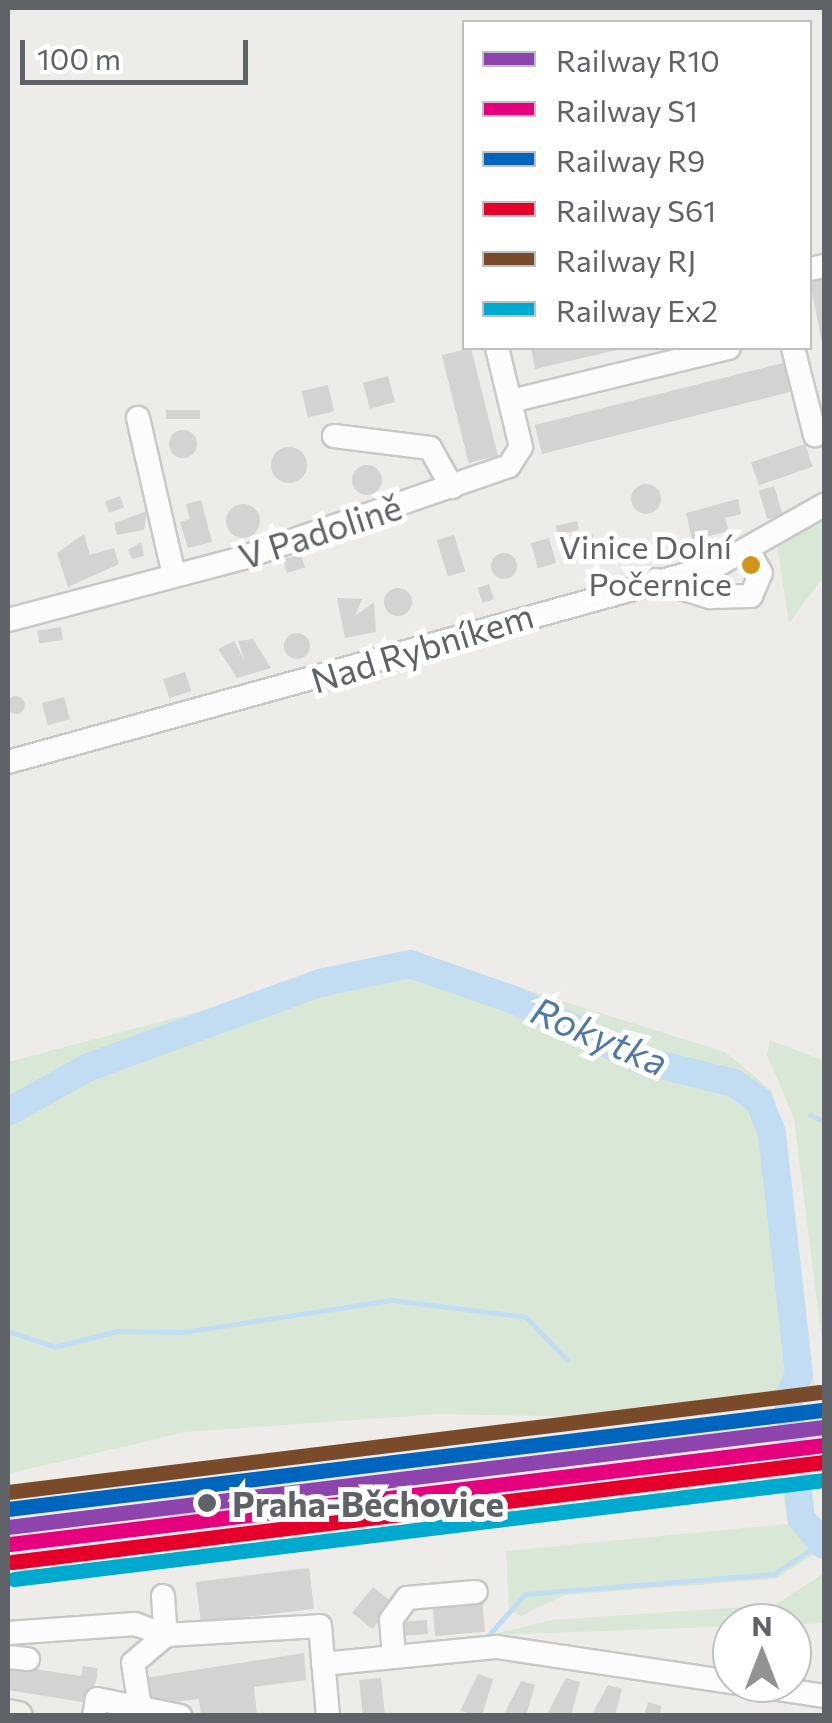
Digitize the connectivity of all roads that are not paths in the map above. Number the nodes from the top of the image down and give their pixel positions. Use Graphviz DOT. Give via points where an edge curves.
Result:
graph roads {
  1 [pos="498,350"];
  2 [pos="721,350"];
  3 [pos="793,350"];
  4 [pos="511,401"];
  5 [pos="138,418"];
  6 [pos="814,435"];
  7 [pos="334,436"];
  8 [pos="452,487"];
  9 [pos="824,505"];
  10 [pos="748,550"];
  11 [pos="174,576"];
  12 [pos="654,579"];
  13 [pos="8,620"];
  14 [pos="8,762"];
  15 [pos="476,1592"];
  16 [pos="162,1596"];
  17 [pos="8,1633"];
  18 [pos="166,1635"];
  19 [pos="394,1654"];
  20 [pos="323,1664"];
  21 [pos="824,1696"];
  22 [pos="140,1706"];
  23 [pos="8,1714"];
  24 [pos="18,1716"];
  25 [pos="94,1716"];
  26 [pos="180,1716"];
  27 [pos="328,1716"];
  1 -- 4 [label="street, V Padolině"];
  2 -- 4 [label="street"];
  3 -- 6 [label="street"];
  4 -- 8 [label="street, V Padolině" via="520,454"];
  5 -- 11 [label="street"];
  7 -- 8 [label="street" via="430,448"];
  8 -- 11 [label="street, V Padolině"];
  9 -- 10 [label="street, Nad Rybníkem"];
  10 -- 12 [label="street, Nad Rybníkem"];
  10 -- 12 [label="street" via="760,587 733,600"];
  11 -- 13 [label="street, V Padolině"];
  12 -- 14 [label="street, Nad Rybníkem"];
  15 -- 19 [label="street" via="406,1598 390,1620"];
  16 -- 18 [label="street"];
  17 -- 18 [label="street" via="135,1624"];
  18 -- 20 [label="street" via="320,1626"];
  18 -- 22 [label="street" via="133,1663"];
  19 -- 20 [label="street"];
  19 -- 21 [label="street" via="497,1647"];
  20 -- 27 [label="street"];
  22 -- 25 [label="street" via="97,1699"];
  22 -- 26 [label="street"];
  23 -- 24 [label="main road"];
}
